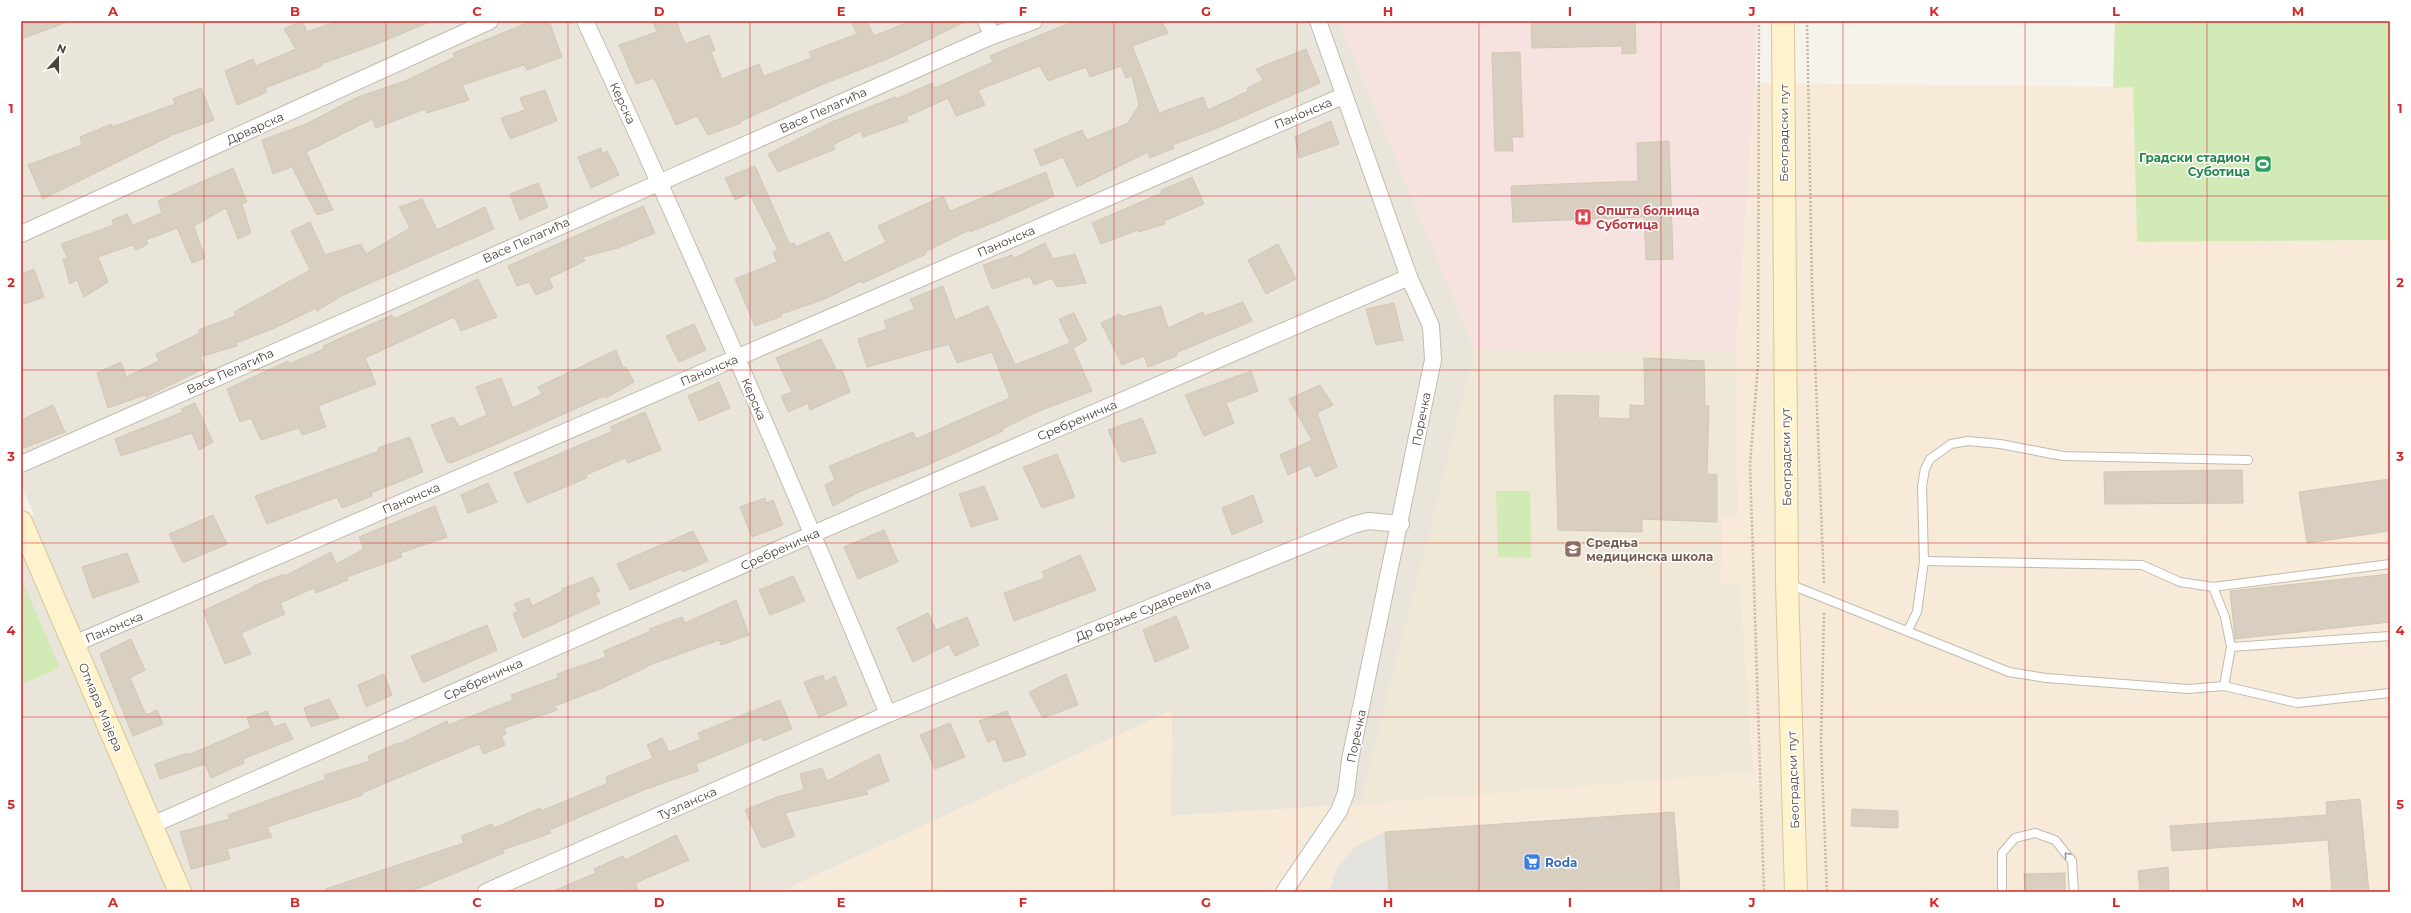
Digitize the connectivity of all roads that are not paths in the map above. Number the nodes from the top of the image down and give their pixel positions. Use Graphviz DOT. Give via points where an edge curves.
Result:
graph roads {
  1 [pos="490,21"];
  2 [pos="585,21"];
  3 [pos="986,21"];
  4 [pos="1034,21"];
  5 [pos="1318,21"];
  6 [pos="1783,21"];
  7 [pos="992,36"];
  8 [pos="1343,96"];
  9 [pos="660,181"];
  10 [pos="21,234"];
  11 [pos="1409,277"];
  12 [pos="737,358"];
  13 [pos="2248,460"];
  14 [pos="21,464"];
  15 [pos="21,522"];
  16 [pos="1401,524"];
  17 [pos="813,534"];
  18 [pos="1924,561"];
  19 [pos="2390,564"];
  20 [pos="1787,583"];
  21 [pos="2213,587"];
  22 [pos="1908,630"];
  23 [pos="2390,636"];
  24 [pos="74,644"];
  25 [pos="2231,647"];
  26 [pos="2224,686"];
  27 [pos="2390,692"];
  28 [pos="888,714"];
  29 [pos="152,825"];
  30 [pos="180,892"];
  31 [pos="486,892"];
  32 [pos="1284,892"];
  33 [pos="1796,892"];
  34 [pos="2002,892"];
  35 [pos="2074,892"];
  1 -- 10 [label="street, Дрварска"];
  2 -- 9 [label="street, Керска"];
  3 -- 7 [label="street"];
  4 -- 7 [label="street, Васе Пелагића"];
  5 -- 8 [label="street, Поречка"];
  6 -- 20 [label="main road, Београдски пут"];
  7 -- 9 [label="street, Васе Пелагића"];
  8 -- 11 [label="street, Поречка"];
  8 -- 12 [label="street, Панонска"];
  9 -- 12 [label="street, Керска"];
  9 -- 14 [label="street, Васе Пелагића"];
  11 -- 16 [label="street, Поречка" via="1431,326 1432,360"];
  11 -- 17 [label="street, Сребреничка"];
  12 -- 17 [label="street, Керска"];
  12 -- 24 [label="street, Панонска"];
  13 -- 18 [label="lane" via="2063,456 1968,441 1951,444 1930,459 1925,469 1922,486"];
  15 -- 24 [label="main road, Отмара Мајера"];
  16 -- 28 [label="street, Др Фрање Сударевића" via="1368,521 1353,525"];
  16 -- 32 [label="street, Поречка" via="1350,760 1346,793 1338,811"];
  17 -- 28 [label="street, Керска"];
  17 -- 29 [label="street, Сребреничка"];
  18 -- 21 [label="lane" via="2142,565 2180,582"];
  18 -- 22 [label="lane" via="1917,612"];
  19 -- 21 [label="lane"];
  20 -- 22 [label="lane"];
  20 -- 33 [label="main road, Београдски пут"];
  21 -- 25 [label="lane" via="2225,618"];
  22 -- 26 [label="lane" via="2009,672 2046,678 2188,689"];
  23 -- 25 [label="lane"];
  24 -- 29 [label="main road, Отмара Мајера"];
  25 -- 26 [label="lane"];
  26 -- 27 [label="lane" via="2297,703"];
  28 -- 31 [label="street, Тузланска"];
  29 -- 30 [label="main road, Отмара Мајера"];
  35 -- 34 [label="lane, one-way" via="2072,861 2055,840 2035,833 2015,838 2002,853"];
}
